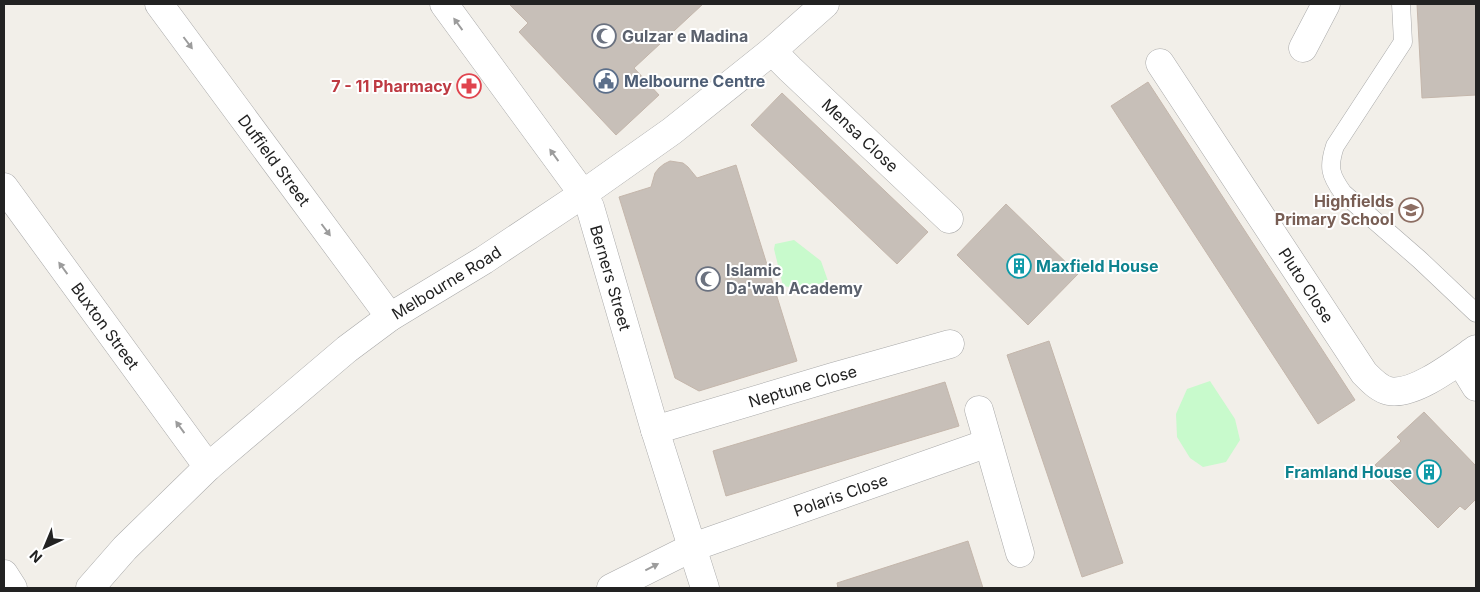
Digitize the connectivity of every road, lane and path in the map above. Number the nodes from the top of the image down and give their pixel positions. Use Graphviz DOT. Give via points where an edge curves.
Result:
graph roads {
  1 [pos="159,4"];
  2 [pos="444,4"];
  3 [pos="825,4"];
  4 [pos="1326,4"];
  5 [pos="1401,4"];
  6 [pos="1303,48"];
  7 [pos="772,51"];
  8 [pos="1160,63"];
  9 [pos="4,187"];
  10 [pos="583,194"];
  11 [pos="949,219"];
  12 [pos="1476,313"];
  13 [pos="390,317"];
  14 [pos="950,344"];
  15 [pos="1468,355"];
  16 [pos="1476,388"];
  17 [pos="979,410"];
  18 [pos="655,430"];
  19 [pos="988,443"];
  20 [pos="208,467"];
  21 [pos="693,546"];
  22 [pos="1020,553"];
  23 [pos="4,574"];
  24 [pos="13,588"];
  25 [pos="90,588"];
  26 [pos="611,588"];
  27 [pos="705,588"];
  1 -- 13 [label="street, Duffield Street, one-way"];
  10 -- 2 [label="street, Berners Street, one-way"];
  3 -- 7 [label="street, Melbourne Road"];
  4 -- 6 [label="street"];
  5 -- 12 [label="lane" via="1404,42 1335,146 1330,168 1343,194"];
  7 -- 10 [label="street, Melbourne Road" via="672,131"];
  7 -- 11 [label="street, Mensa Close"];
  8 -- 15 [label="street, Pluto Close" via="1364,373 1387,391 1399,392 1415,388"];
  20 -- 9 [label="street, Buxton Street, one-way"];
  10 -- 13 [label="street, Melbourne Road"];
  10 -- 18 [label="street, Berners Street" via="590,207"];
  13 -- 20 [label="street, Melbourne Road" via="347,349"];
  14 -- 18 [label="street, Neptune Close"];
  15 -- 16 [label="street"];
  17 -- 19 [label="street"];
  18 -- 21 [label="street, Berners Street"];
  19 -- 21 [label="street, Polaris Close"];
  19 -- 22 [label="street"];
  20 -- 25 [label="street, Melbourne Road" via="125,548"];
  26 -- 21 [label="street, Polaris Close, one-way"];
  21 -- 27 [label="street, Berners Street"];
  23 -- 24 [label="street"];
}
